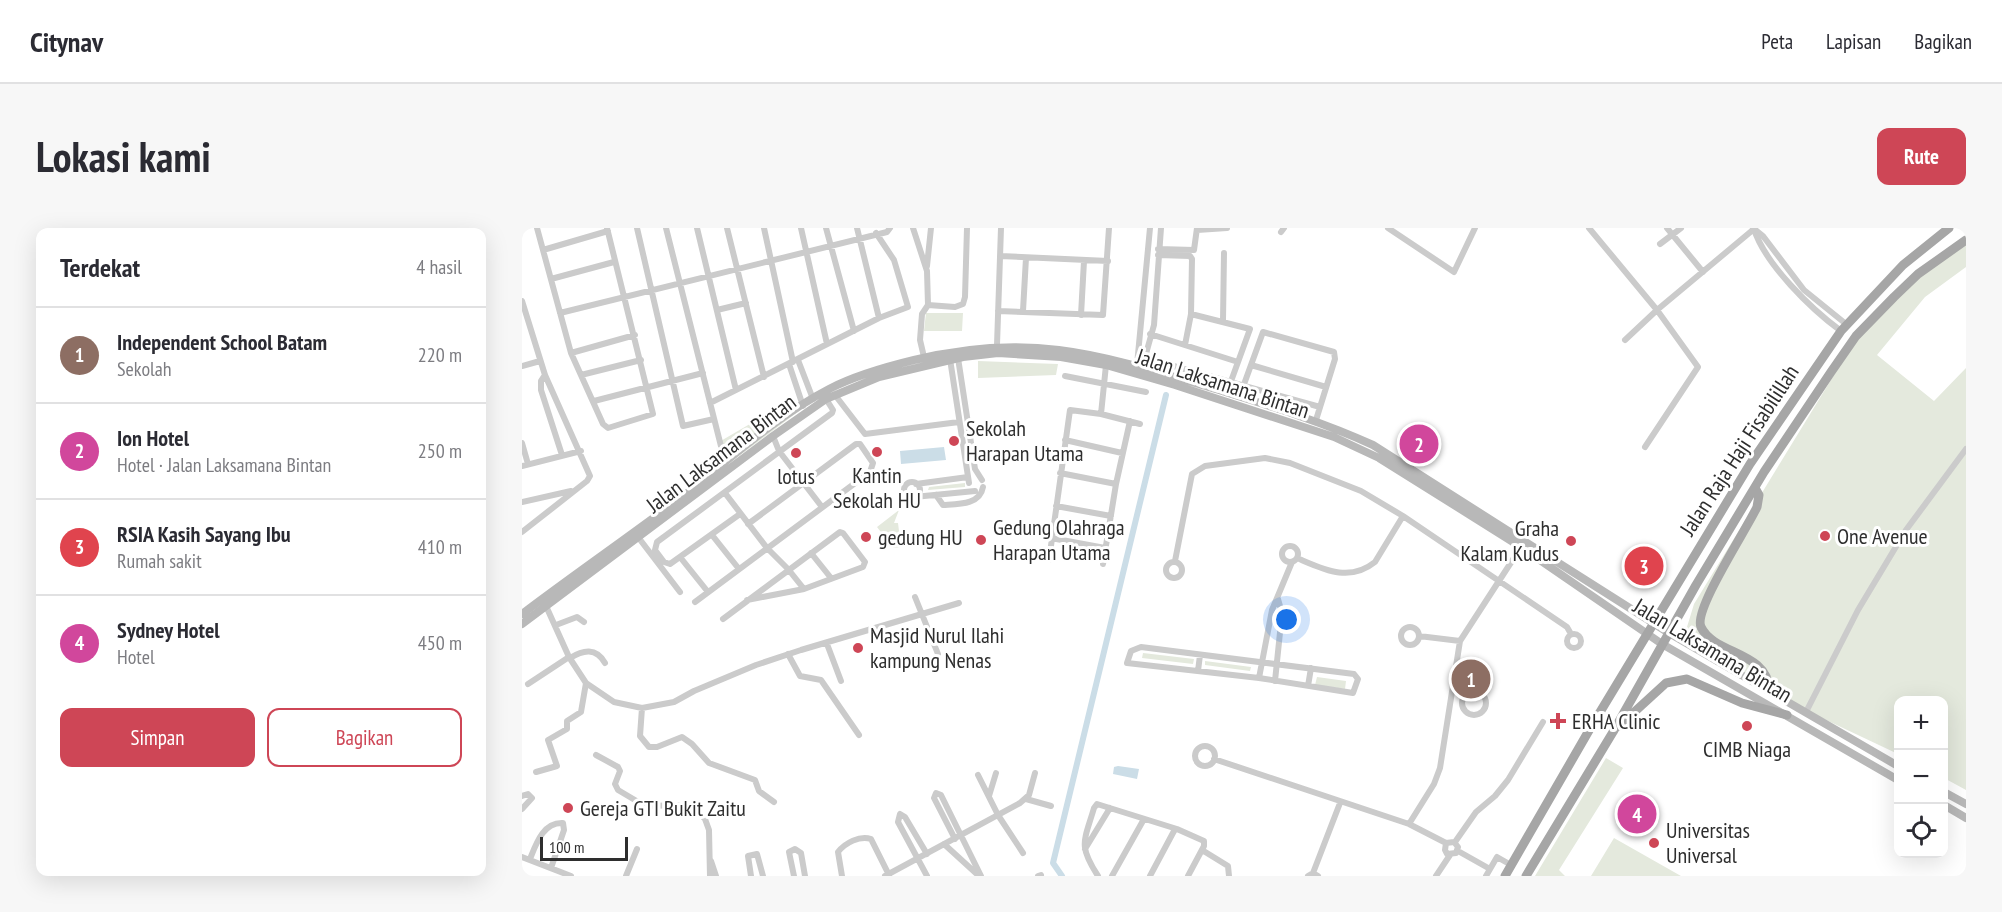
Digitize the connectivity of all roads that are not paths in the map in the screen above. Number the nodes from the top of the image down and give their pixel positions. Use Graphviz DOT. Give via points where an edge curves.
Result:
graph roads {
  1 [pos="537,228"];
  2 [pos="637,228"];
  3 [pos="666,228"];
  4 [pos="697,228"];
  5 [pos="727,228"];
  6 [pos="764,228"];
  7 [pos="801,228"];
  8 [pos="826,228"];
  9 [pos="856,228"];
  10 [pos="913,228"];
  11 [pos="931,228"];
  12 [pos="967,228"];
  13 [pos="1001,228"];
  14 [pos="1109,228"];
  15 [pos="1150,228"];
  16 [pos="1161,228"];
  17 [pos="1227,228"];
  18 [pos="1388,228"];
  19 [pos="1475,228"];
  20 [pos="1589,228"];
  21 [pos="1667,228"];
  22 [pos="1682,228"];
  23 [pos="1949,228"];
  24 [pos="608,229"];
  25 [pos="1197,229"];
  26 [pos="1753,229"];
  27 [pos="889,230"];
  28 [pos="876,233"];
  29 [pos="1672,234"];
  30 [pos="859,237"];
  31 [pos="1966,240"];
  32 [pos="830,244"];
  33 [pos="1660,244"];
  34 [pos="543,250"];
  35 [pos="806,251"];
  36 [pos="1158,252"];
  37 [pos="1224,253"];
  38 [pos="1000,256"];
  39 [pos="1026,258"];
  40 [pos="772,259"];
  41 [pos="1084,261"];
  42 [pos="1108,261"];
  43 [pos="614,262"];
  44 [pos="737,267"];
  45 [pos="927,271"];
  46 [pos="1703,272"];
  47 [pos="708,275"];
  48 [pos="551,279"];
  49 [pos="680,283"];
  50 [pos="1882,286"];
  51 [pos="651,290"];
  52 [pos="624,297"];
  53 [pos="1893,297"];
  54 [pos="522,301"];
  55 [pos="746,303"];
  56 [pos="928,305"];
  57 [pos="717,310"];
  58 [pos="1656,310"];
  59 [pos="998,311"];
  60 [pos="1023,311"];
  61 [pos="560,313"];
  62 [pos="1191,314"];
  63 [pos="1080,315"];
  64 [pos="879,318"];
  65 [pos="1223,321"];
  66 [pos="525,323"];
  67 [pos="1843,328"];
  68 [pos="854,331"];
  69 [pos="1150,334"];
  70 [pos="634,335"];
  71 [pos="1625,340"];
  72 [pos="827,344"];
  73 [pos="997,345"];
  74 [pos="1185,345"];
  75 [pos="571,353"];
  76 [pos="924,357"];
  77 [pos="954,358"];
  78 [pos="641,360"];
  79 [pos="540,361"];
  80 [pos="793,362"];
  81 [pos="1238,362"];
  82 [pos="1141,364"];
  83 [pos="1106,365"];
  84 [pos="1251,365"];
  85 [pos="522,366"];
  86 [pos="703,373"];
  87 [pos="878,373"];
  88 [pos="545,375"];
  89 [pos="581,375"];
  90 [pos="1065,376"];
  91 [pos="1187,376"];
  92 [pos="764,377"];
  93 [pos="673,381"];
  94 [pos="1105,382"];
  95 [pos="1230,384"];
  96 [pos="1243,387"];
  97 [pos="1326,387"];
  98 [pos="647,389"];
  99 [pos="736,390"];
  100 [pos="1146,392"];
  101 [pos="835,395"];
  102 [pos="813,399"];
  103 [pos="826,399"];
  104 [pos="594,402"];
  105 [pos="710,403"];
  106 [pos="803,406"];
  107 [pos="1320,407"];
  108 [pos="1101,414"];
  109 [pos="714,419"];
  110 [pos="1316,420"];
  111 [pos="1130,421"];
  112 [pos="959,422"];
  113 [pos="1140,424"];
  114 [pos="773,436"];
  115 [pos="1065,440"];
  116 [pos="522,443"];
  117 [pos="1645,447"];
  118 [pos="1966,449"];
  119 [pos="581,451"];
  120 [pos="779,452"];
  121 [pos="1122,453"];
  122 [pos="562,455"];
  123 [pos="725,462"];
  124 [pos="525,465"];
  125 [pos="1060,473"];
  126 [pos="969,480"];
  127 [pos="802,482"];
  128 [pos="916,484"];
  129 [pos="982,484"];
  130 [pos="1116,484"];
  131 [pos="1755,488"];
  132 [pos="575,490"];
  133 [pos="975,492"];
  134 [pos="725,493"];
  135 [pos="936,495"];
  136 [pos="914,497"];
  137 [pos="522,502"];
  138 [pos="1056,506"];
  139 [pos="822,507"];
  140 [pos="740,514"];
  141 [pos="1111,516"];
  142 [pos="1403,516"];
  143 [pos="748,524"];
  144 [pos="522,532"];
  145 [pos="712,535"];
  146 [pos="638,537"];
  147 [pos="1051,538"];
  148 [pos="1523,545"];
  149 [pos="766,548"];
  150 [pos="1105,548"];
  151 [pos="811,553"];
  152 [pos="680,557"];
  153 [pos="1049,560"];
  154 [pos="1175,561"];
  155 [pos="1103,564"];
  156 [pos="594,565"];
  157 [pos="788,568"];
  158 [pos="739,569"];
  159 [pos="831,578"];
  160 [pos="1499,581"];
  161 [pos="804,589"];
  162 [pos="680,592"];
  163 [pos="708,592"];
  164 [pos="915,597"];
  165 [pos="1278,599"];
  166 [pos="747,600"];
  167 [pos="695,602"];
  168 [pos="959,603"];
  169 [pos="546,606"];
  170 [pos="522,614"];
  171 [pos="923,616"];
  172 [pos="723,619"];
  173 [pos="584,621"];
  174 [pos="1654,623"];
  175 [pos="522,624"];
  176 [pos="556,625"];
  177 [pos="1669,633"];
  178 [pos="1571,634"];
  179 [pos="1647,634"];
  180 [pos="1419,636"];
  181 [pos="1460,641"];
  182 [pos="827,644"];
  183 [pos="1662,644"];
  184 [pos="788,654"];
  185 [pos="938,654"];
  186 [pos="1200,655"];
  187 [pos="569,657"];
  188 [pos="605,663"];
  189 [pos="1262,663"];
  190 [pos="1277,664"];
  191 [pos="1311,668"];
  192 [pos="1198,671"];
  193 [pos="1259,678"];
  194 [pos="841,681"];
  195 [pos="1275,681"];
  196 [pos="586,683"];
  197 [pos="528,684"];
  198 [pos="1308,686"];
  199 [pos="1769,690"];
  200 [pos="1452,699"];
  201 [pos="1462,702"];
  202 [pos="642,708"];
  203 [pos="1806,712"];
  204 [pos="1787,715"];
  205 [pos="1543,722"];
  206 [pos="1613,732"];
  207 [pos="859,735"];
  208 [pos="596,754"];
  209 [pos="1214,759"];
  210 [pos="1894,763"];
  211 [pos="536,772"];
  212 [pos="996,773"];
  213 [pos="1035,773"];
  214 [pos="978,775"];
  215 [pos="1894,777"];
  216 [pos="1948,794"];
  217 [pos="522,796"];
  218 [pos="989,796"];
  219 [pos="1026,799"];
  220 [pos="774,802"];
  221 [pos="1340,803"];
  222 [pos="1966,804"];
  223 [pos="1051,806"];
  224 [pos="1110,808"];
  225 [pos="1948,808"];
  226 [pos="522,809"];
  227 [pos="998,815"];
  228 [pos="1966,818"];
  229 [pos="1144,819"];
  230 [pos="1409,824"];
  231 [pos="1174,831"];
  232 [pos="958,837"];
  233 [pos="1455,842"];
  234 [pos="1446,843"];
  235 [pos="944,844"];
  236 [pos="637,849"];
  237 [pos="1084,850"];
  238 [pos="1202,850"];
  239 [pos="1458,851"];
  240 [pos="1023,852"];
  241 [pos="927,854"];
  242 [pos="1450,855"];
  243 [pos="522,857"];
  244 [pos="918,859"];
  245 [pos="530,860"];
  246 [pos="711,861"];
  247 [pos="1511,865"];
  248 [pos="551,868"];
  249 [pos="1488,873"];
  250 [pos="888,875"];
  251 [pos="1313,875"];
  252 [pos="571,876"];
  253 [pos="626,876"];
  254 [pos="710,876"];
  255 [pos="716,876"];
  256 [pos="751,876"];
  257 [pos="763,876"];
  258 [pos="794,876"];
  259 [pos="805,876"];
  260 [pos="842,876"];
  261 [pos="927,876"];
  262 [pos="980,876"];
  263 [pos="1098,876"];
  264 [pos="1112,876"];
  265 [pos="1150,876"];
  266 [pos="1188,876"];
  267 [pos="1229,876"];
  268 [pos="1436,876"];
  269 [pos="1505,876"];
  270 [pos="1526,876"];
  1 -- 34 [label="street"];
  2 -- 51 [label="street"];
  3 -- 49 [label="street"];
  4 -- 47 [label="street"];
  5 -- 44 [label="street"];
  6 -- 40 [label="street"];
  7 -- 35 [label="street"];
  8 -- 32 [label="street"];
  9 -- 30 [label="street"];
  10 -- 45 [label="street"];
  11 -- 45 [label="street"];
  12 -- 56 [label="street" via="963,304"];
  13 -- 38 [label="street"];
  14 -- 42 [label="street"];
  15 -- 82 [label="street"];
  16 -- 36 [label="street"];
  17 -- 25 [label="street"];
  18 -- 19 [label="street" via="1454,272"];
  20 -- 58 [label="street"];
  21 -- 29 [label="street"];
  22 -- 29 [label="street"];
  23 -- 50 [label="main road, Jalan Raja Haji Fisabilillah"];
  24 -- 34 [label="street"];
  24 -- 43 [label="street"];
  25 -- 36 [label="street" via="1193,250"];
  26 -- 46 [label="street"];
  26 -- 67 [label="street" via="1799,296"];
  27 -- 28 [label="street"];
  28 -- 30 [label="street"];
  28 -- 64 [label="street" via="894,260 908,307"];
  29 -- 33 [label="street"];
  29 -- 46 [label="street"];
  30 -- 32 [label="street"];
  30 -- 64 [label="street"];
  31 -- 53 [label="main road, Jalan Raja Haji Fisabilillah"];
  32 -- 35 [label="street"];
  32 -- 68 [label="street"];
  34 -- 48 [label="street"];
  35 -- 40 [label="street"];
  35 -- 72 [label="street"];
  36 -- 62 [label="street" via="1191,257"];
  36 -- 69 [label="street" via="1154,326"];
  37 -- 65 [label="street"];
  38 -- 39 [label="street"];
  38 -- 59 [label="street"];
  39 -- 41 [label="street"];
  39 -- 60 [label="street"];
  40 -- 44 [label="street"];
  40 -- 80 [label="street"];
  41 -- 42 [label="street"];
  41 -- 63 [label="street"];
  42 -- 63 [label="street" via="1104,314"];
  43 -- 48 [label="street"];
  43 -- 52 [label="street"];
  44 -- 47 [label="street"];
  44 -- 55 [label="street"];
  45 -- 56 [label="street"];
  46 -- 58 [label="street"];
  47 -- 49 [label="street"];
  47 -- 57 [label="street"];
  48 -- 61 [label="street"];
  49 -- 51 [label="street"];
  49 -- 86 [label="street"];
  50 -- 53 [label="main road"];
  50 -- 67 [label="main road, Jalan Raja Haji Fisabilillah"];
  51 -- 52 [label="street"];
  51 -- 93 [label="street"];
  52 -- 61 [label="street"];
  52 -- 70 [label="street"];
  53 -- 131 [label="main road, Jalan Raja Haji Fisabilillah" via="1856,336"];
  54 -- 66 [label="street"];
  55 -- 57 [label="street"];
  55 -- 92 [label="street"];
  56 -- 76 [label="street" via="922,314 920,340"];
  57 -- 99 [label="street"];
  58 -- 71 [label="street"];
  58 -- 117 [label="street" via="1698,367"];
  59 -- 60 [label="street"];
  59 -- 73 [label="street"];
  60 -- 63 [label="street"];
  61 -- 75 [label="street"];
  62 -- 65 [label="street"];
  62 -- 74 [label="street"];
  64 -- 68 [label="street"];
  65 -- 81 [label="street" via="1250,329"];
  66 -- 79 [label="street"];
  67 -- 174 [label="main road, Jalan Raja Haji Fisabilillah" via="1750,464"];
  68 -- 72 [label="street"];
  69 -- 74 [label="street"];
  69 -- 82 [label="street"];
  70 -- 75 [label="street"];
  70 -- 78 [label="street"];
  72 -- 80 [label="street"];
  73 -- 76 [label="main road, Jalan Laksamana Bintan"];
  73 -- 82 [label="main road, Jalan Laksamana Bintan" via="1057,348"];
  74 -- 81 [label="street"];
  75 -- 89 [label="street"];
  76 -- 87 [label="main road, Jalan Laksamana Bintan"];
  77 -- 83 [label="main road, Jalan Laksamana Bintan" via="998,352"];
  77 -- 87 [label="main road, Jalan Laksamana Bintan"];
  77 -- 112 [label="street"];
  77 -- 129 [label="street" via="975,469"];
  78 -- 89 [label="street"];
  78 -- 98 [label="street"];
  79 -- 85 [label="street"];
  79 -- 88 [label="street"];
  80 -- 92 [label="street"];
  80 -- 102 [label="street"];
  80 -- 106 [label="street"];
  81 -- 95 [label="street"];
  82 -- 91 [label="main road, Jalan Laksamana Bintan"];
  83 -- 94 [label="street"];
  83 -- 148 [label="main road, Jalan Laksamana Bintan" via="1342,440"];
  84 -- 96 [label="street"];
  84 -- 97 [label="street"];
  84 -- 97 [label="street" via="1261,334 1266,332 1334,352"];
  86 -- 93 [label="street"];
  86 -- 105 [label="street"];
  87 -- 101 [label="main road, Jalan Laksamana Bintan"];
  87 -- 102 [label="main road, Jalan Laksamana Bintan" via="829,389"];
  88 -- 119 [label="street"];
  88 -- 122 [label="street" via="541,390"];
  89 -- 104 [label="street"];
  90 -- 94 [label="street"];
  91 -- 95 [label="street"];
  91 -- 110 [label="main road, Jalan Laksamana Bintan"];
  92 -- 99 [label="street"];
  93 -- 98 [label="street"];
  93 -- 109 [label="street" via="684,427"];
  94 -- 100 [label="street"];
  94 -- 108 [label="street"];
  95 -- 96 [label="street"];
  96 -- 107 [label="street"];
  97 -- 107 [label="street"];
  98 -- 104 [label="street"];
  98 -- 104 [label="street" via="653,414 613,427 603,424"];
  99 -- 105 [label="street"];
  101 -- 103 [label="main road, Jalan Laksamana Bintan"];
  101 -- 112 [label="street" via="865,434"];
  102 -- 106 [label="main road, Jalan Laksamana Bintan"];
  103 -- 114 [label="main road, Jalan Laksamana Bintan"];
  103 -- 120 [label="street" via="832,413"];
  105 -- 109 [label="street"];
  106 -- 123 [label="main road, Jalan Laksamana Bintan"];
  107 -- 110 [label="street"];
  108 -- 111 [label="street"];
  108 -- 115 [label="street" via="1071,409"];
  109 -- 123 [label="street"];
  110 -- 148 [label="main road, Jalan Laksamana Bintan" via="1383,450"];
  111 -- 113 [label="street"];
  111 -- 121 [label="street"];
  112 -- 126 [label="street"];
  114 -- 120 [label="street"];
  114 -- 146 [label="main road, Jalan Laksamana Bintan"];
  115 -- 121 [label="street"];
  115 -- 125 [label="street"];
  116 -- 124 [label="street"];
  118 -- 203 [label="street" via="1906,530 1858,610"];
  119 -- 122 [label="street"];
  119 -- 132 [label="street" via="590,476"];
  120 -- 127 [label="street"];
  120 -- 134 [label="street"];
  121 -- 130 [label="street"];
  122 -- 124 [label="street"];
  123 -- 156 [label="main road, Jalan Laksamana Bintan"];
  125 -- 130 [label="street"];
  125 -- 138 [label="street"];
  126 -- 128 [label="street"];
  126 -- 129 [label="street" via="976,477"];
  126 -- 133 [label="street" via="969,487"];
  127 -- 139 [label="street"];
  127 -- 139 [label="street" via="851,446 858,443 862,447 873,468"];
  127 -- 143 [label="street"];
  128 -- 136 [label="street" via="920,490"];
  128 -- 136 [label="street" via="909,483 904,489 907,496"];
  129 -- 133 [label="street"];
  129 -- 135 [label="street" via="975,501 943,505"];
  130 -- 141 [label="street"];
  131 -- 177 [label="main road, Jalan Raja Haji Fisabilillah"];
  131 -- 199 [label="main road" via="1759,495 1755,511 1714,585 1700,621 1710,637 1764,671"];
  132 -- 137 [label="street"];
  132 -- 144 [label="street"];
  133 -- 135 [label="street"];
  134 -- 140 [label="street"];
  134 -- 152 [label="street" via="655,545 666,564"];
  135 -- 136 [label="street"];
  138 -- 141 [label="street"];
  138 -- 147 [label="street"];
  139 -- 149 [label="street"];
  140 -- 143 [label="street"];
  140 -- 145 [label="street"];
  141 -- 150 [label="street"];
  142 -- 154 [label="street" via="1361,491 1290,463 1248,458 1205,466 1197,468 1189,479"];
  142 -- 160 [label="street"];
  142 -- 165 [label="street" via="1369,567 1338,574 1294,560"];
  143 -- 149 [label="street"];
  145 -- 152 [label="street"];
  145 -- 158 [label="street"];
  146 -- 156 [label="main road, Jalan Laksamana Bintan"];
  146 -- 162 [label="street"];
  147 -- 150 [label="street"];
  147 -- 153 [label="street"];
  148 -- 160 [label="street"];
  148 -- 174 [label="main road, Jalan Laksamana Bintan"];
  148 -- 179 [label="main road, Jalan Laksamana Bintan"];
  149 -- 157 [label="street"];
  149 -- 158 [label="street"];
  150 -- 155 [label="street"];
  151 -- 157 [label="street"];
  151 -- 159 [label="street"];
  151 -- 159 [label="street" via="843,533 865,565"];
  152 -- 163 [label="street"];
  156 -- 169 [label="main road, Jalan Laksamana Bintan"];
  156 -- 170 [label="main road, Jalan Laksamana Bintan"];
  157 -- 161 [label="street"];
  157 -- 166 [label="street"];
  158 -- 163 [label="street"];
  159 -- 161 [label="street"];
  160 -- 178 [label="street" via="1567,627"];
  160 -- 181 [label="street"];
  161 -- 166 [label="street"];
  163 -- 167 [label="street"];
  164 -- 171 [label="street"];
  165 -- 189 [label="street" via="1272,610"];
  165 -- 190 [label="street" via="1282,613"];
  166 -- 172 [label="street"];
  168 -- 171 [label="street"];
  169 -- 175 [label="main road, Jalan Laksamana Bintan"];
  169 -- 176 [label="street"];
  171 -- 182 [label="street"];
  171 -- 185 [label="street"];
  173 -- 176 [label="street" via="577,617"];
  174 -- 177 [label="main road, Jalan Laksamana Bintan"];
  174 -- 179 [label="main road, Jalan Raja Haji Fisabilillah"];
  176 -- 187 [label="street"];
  177 -- 183 [label="main road, Jalan Raja Haji Fisabilillah"];
  177 -- 199 [label="main road, Jalan Laksamana Bintan"];
  179 -- 183 [label="main road, Jalan Laksamana Bintan"];
  179 -- 247 [label="main road, Jalan Raja Haji Fisabilillah"];
  180 -- 181 [label="street"];
  181 -- 200 [label="street"];
  182 -- 184 [label="street"];
  182 -- 194 [label="street"];
  183 -- 204 [label="main road, Jalan Laksamana Bintan"];
  183 -- 206 [label="main road, Jalan Raja Haji Fisabilillah"];
  184 -- 202 [label="street" via="674,702"];
  184 -- 207 [label="street" via="800,676 820,681"];
  186 -- 189 [label="street"];
  186 -- 192 [label="street"];
  186 -- 192 [label="street" via="1141,647 1131,651 1127,663"];
  187 -- 188 [label="street" via="588,651 597,653"];
  187 -- 196 [label="street"];
  187 -- 197 [label="street"];
  189 -- 190 [label="street"];
  189 -- 193 [label="street"];
  190 -- 191 [label="street"];
  190 -- 195 [label="street"];
  191 -- 198 [label="street"];
  191 -- 198 [label="street" via="1354,674 1358,679 1353,693"];
  192 -- 193 [label="street"];
  193 -- 195 [label="street"];
  195 -- 198 [label="street"];
  196 -- 202 [label="street" via="614,702"];
  196 -- 211 [label="street" via="581,712 567,721 567,729 548,740 556,768"];
  199 -- 203 [label="main road, Jalan Laksamana Bintan"];
  200 -- 201 [label="street"];
  200 -- 230 [label="street" via="1440,768"];
  202 -- 220 [label="street" via="640,736 649,747 687,739 709,763 755,780 759,792"];
  203 -- 210 [label="main road, Jalan Laksamana Bintan"];
  204 -- 206 [label="main road" via="1742,703 1696,682 1677,680 1656,690"];
  204 -- 215 [label="main road, Jalan Laksamana Bintan"];
  205 -- 233 [label="street" via="1508,780 1476,812"];
  206 -- 270 [label="main road, Jalan Raja Haji Fisabilillah"];
  208 -- 246 [label="street" via="618,767 618,790 645,806 686,805 697,811 709,830"];
  209 -- 221 [label="street"];
  212 -- 218 [label="street"];
  213 -- 219 [label="street"];
  214 -- 218 [label="street"];
  216 -- 222 [label="main road"];
  217 -- 226 [label="street" via="528,794 532,798"];
  218 -- 227 [label="street"];
  219 -- 223 [label="street"];
  219 -- 227 [label="street"];
  221 -- 230 [label="street"];
  221 -- 251 [label="street"];
  224 -- 229 [label="street"];
  224 -- 237 [label="street"];
  224 -- 237 [label="street" via="1095,806"];
  225 -- 228 [label="main road"];
  227 -- 232 [label="street"];
  227 -- 240 [label="street"];
  229 -- 231 [label="street"];
  229 -- 264 [label="street"];
  230 -- 234 [label="street"];
  231 -- 238 [label="street" via="1204,841"];
  231 -- 265 [label="street"];
  232 -- 232 [label="street" via="940,795 936,793 934,798"];
  232 -- 235 [label="street"];
  232 -- 262 [label="street"];
  233 -- 234 [label="street"];
  233 -- 239 [label="street"];
  234 -- 242 [label="street" via="1445,850"];
  235 -- 241 [label="street"];
  235 -- 262 [label="street"];
  236 -- 253 [label="street"];
  237 -- 263 [label="street"];
  238 -- 266 [label="street"];
  238 -- 267 [label="street" via="1228,866"];
  239 -- 242 [label="street"];
  239 -- 249 [label="street"];
  241 -- 244 [label="street"];
  241 -- 244 [label="street" via="900,814 898,822"];
  242 -- 268 [label="street"];
  243 -- 245 [label="street"];
  244 -- 250 [label="street"];
  244 -- 261 [label="street"];
  245 -- 248 [label="street"];
  245 -- 248 [label="street" via="542,834 563,823"];
  246 -- 254 [label="street"];
  246 -- 255 [label="street"];
  247 -- 249 [label="street" via="1497,857"];
  247 -- 269 [label="main road, Jalan Raja Haji Fisabilillah"];
  248 -- 252 [label="street"];
  250 -- 260 [label="street" via="871,839 863,837 838,852"];
  256 -- 257 [label="street" via="748,858 757,854"];
  258 -- 259 [label="street" via="789,852 795,849 801,852"];
}
